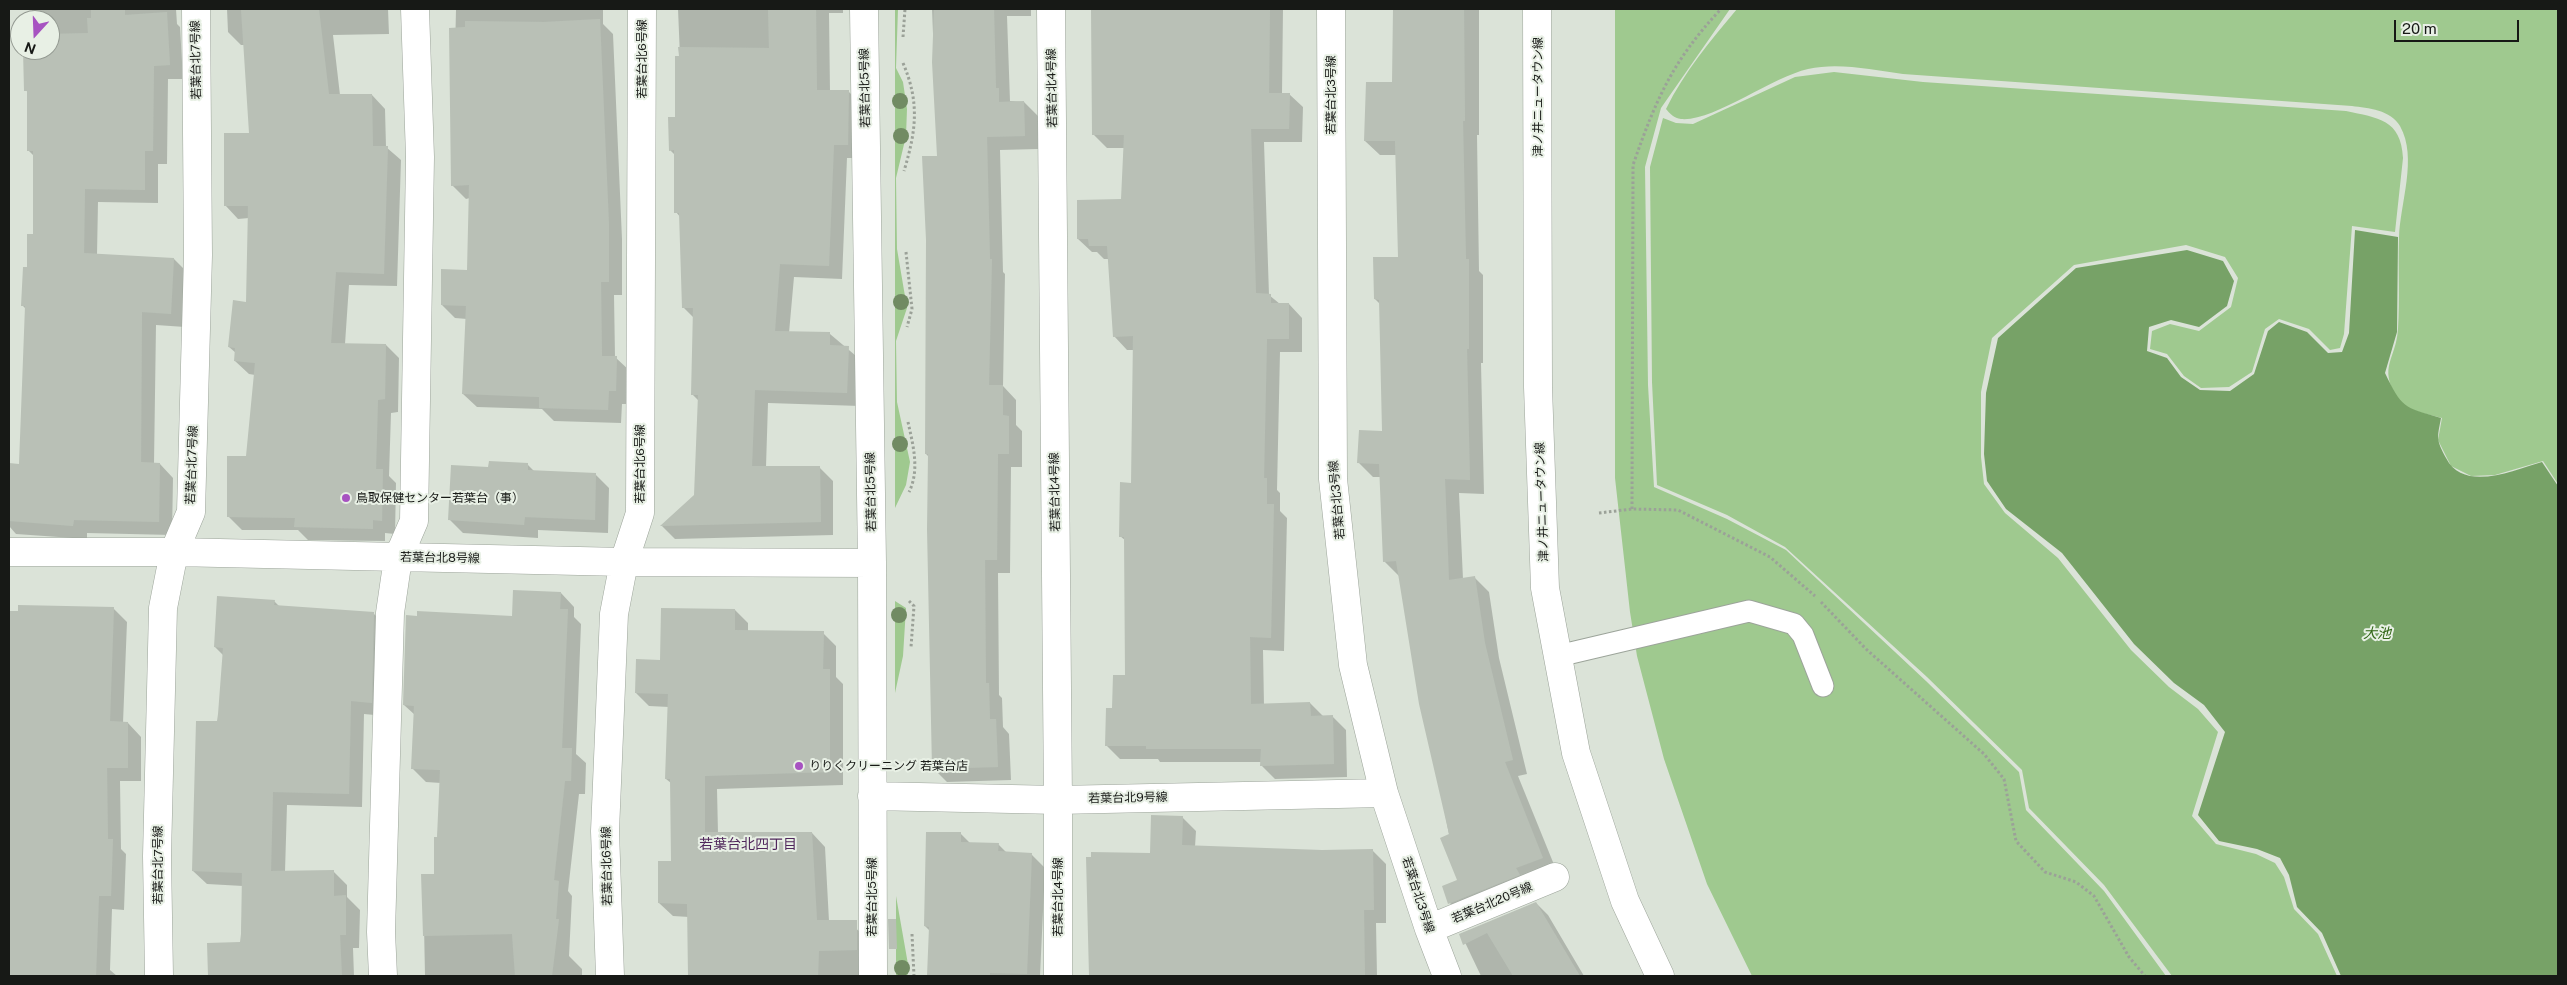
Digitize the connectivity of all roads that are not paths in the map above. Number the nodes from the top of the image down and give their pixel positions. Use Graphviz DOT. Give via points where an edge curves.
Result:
graph roads {
  1 [pos="196,9"];
  2 [pos="416,9"];
  3 [pos="642,9"];
  4 [pos="864,9"];
  5 [pos="1051,9"];
  6 [pos="1331,9"];
  7 [pos="1537,9"];
  8 [pos="9,552"];
  9 [pos="174,552"];
  10 [pos="398,558"];
  11 [pos="624,562"];
  12 [pos="872,563"];
  13 [pos="1558,656"];
  14 [pos="1823,686"];
  15 [pos="1384,793"];
  16 [pos="872,796"];
  17 [pos="1058,800"];
  18 [pos="1555,877"];
  19 [pos="1429,929"];
  20 [pos="159,976"];
  21 [pos="383,976"];
  22 [pos="610,976"];
  23 [pos="873,976"];
  24 [pos="1058,976"];
  25 [pos="1447,976"];
  26 [pos="1660,976"];
  1 -- 9 [label="street, 若葉台北7号線" via="198,254 191,512"];
  2 -- 10 [label="street" via="420,156 414,521"];
  3 -- 11 [label="street, 若葉台北6号線" via="640,513"];
  4 -- 12 [label="street, 若葉台北5号線"];
  5 -- 17 [label="street, 若葉台北4号線"];
  6 -- 15 [label="street, 若葉台北3号線" via="1333,479 1353,665"];
  7 -- 13 [label="street, 津ノ井ニュータウン線" via="1538,396 1544,588"];
  8 -- 9 [label="street, 若葉台北8号線"];
  9 -- 10 [label="street, 若葉台北8号線"];
  9 -- 20 [label="street, 若葉台北7号線" via="163,608"];
  10 -- 11 [label="street, 若葉台北8号線"];
  10 -- 21 [label="street" via="390,613 381,932"];
  11 -- 12 [label="street, 若葉台北8号線"];
  11 -- 22 [label="street, 若葉台北6号線" via="614,614 605,831"];
  12 -- 16 [label="street, 若葉台北5号線"];
  13 -- 14 [label="lane" via="1749,611 1794,624 1803,635"];
  13 -- 26 [label="street, 津ノ井ニュータウン線" via="1576,753 1625,901"];
  15 -- 17 [label="street, 若葉台北9号線"];
  15 -- 19 [label="street, 若葉台北3号線"];
  16 -- 17 [label="street, 若葉台北9号線"];
  16 -- 23 [label="street, 若葉台北5号線"];
  17 -- 24 [label="street, 若葉台北4号線"];
  18 -- 19 [label="street, 若葉台北20号線"];
  19 -- 25 [label="street, 若葉台北3号線"];
}
